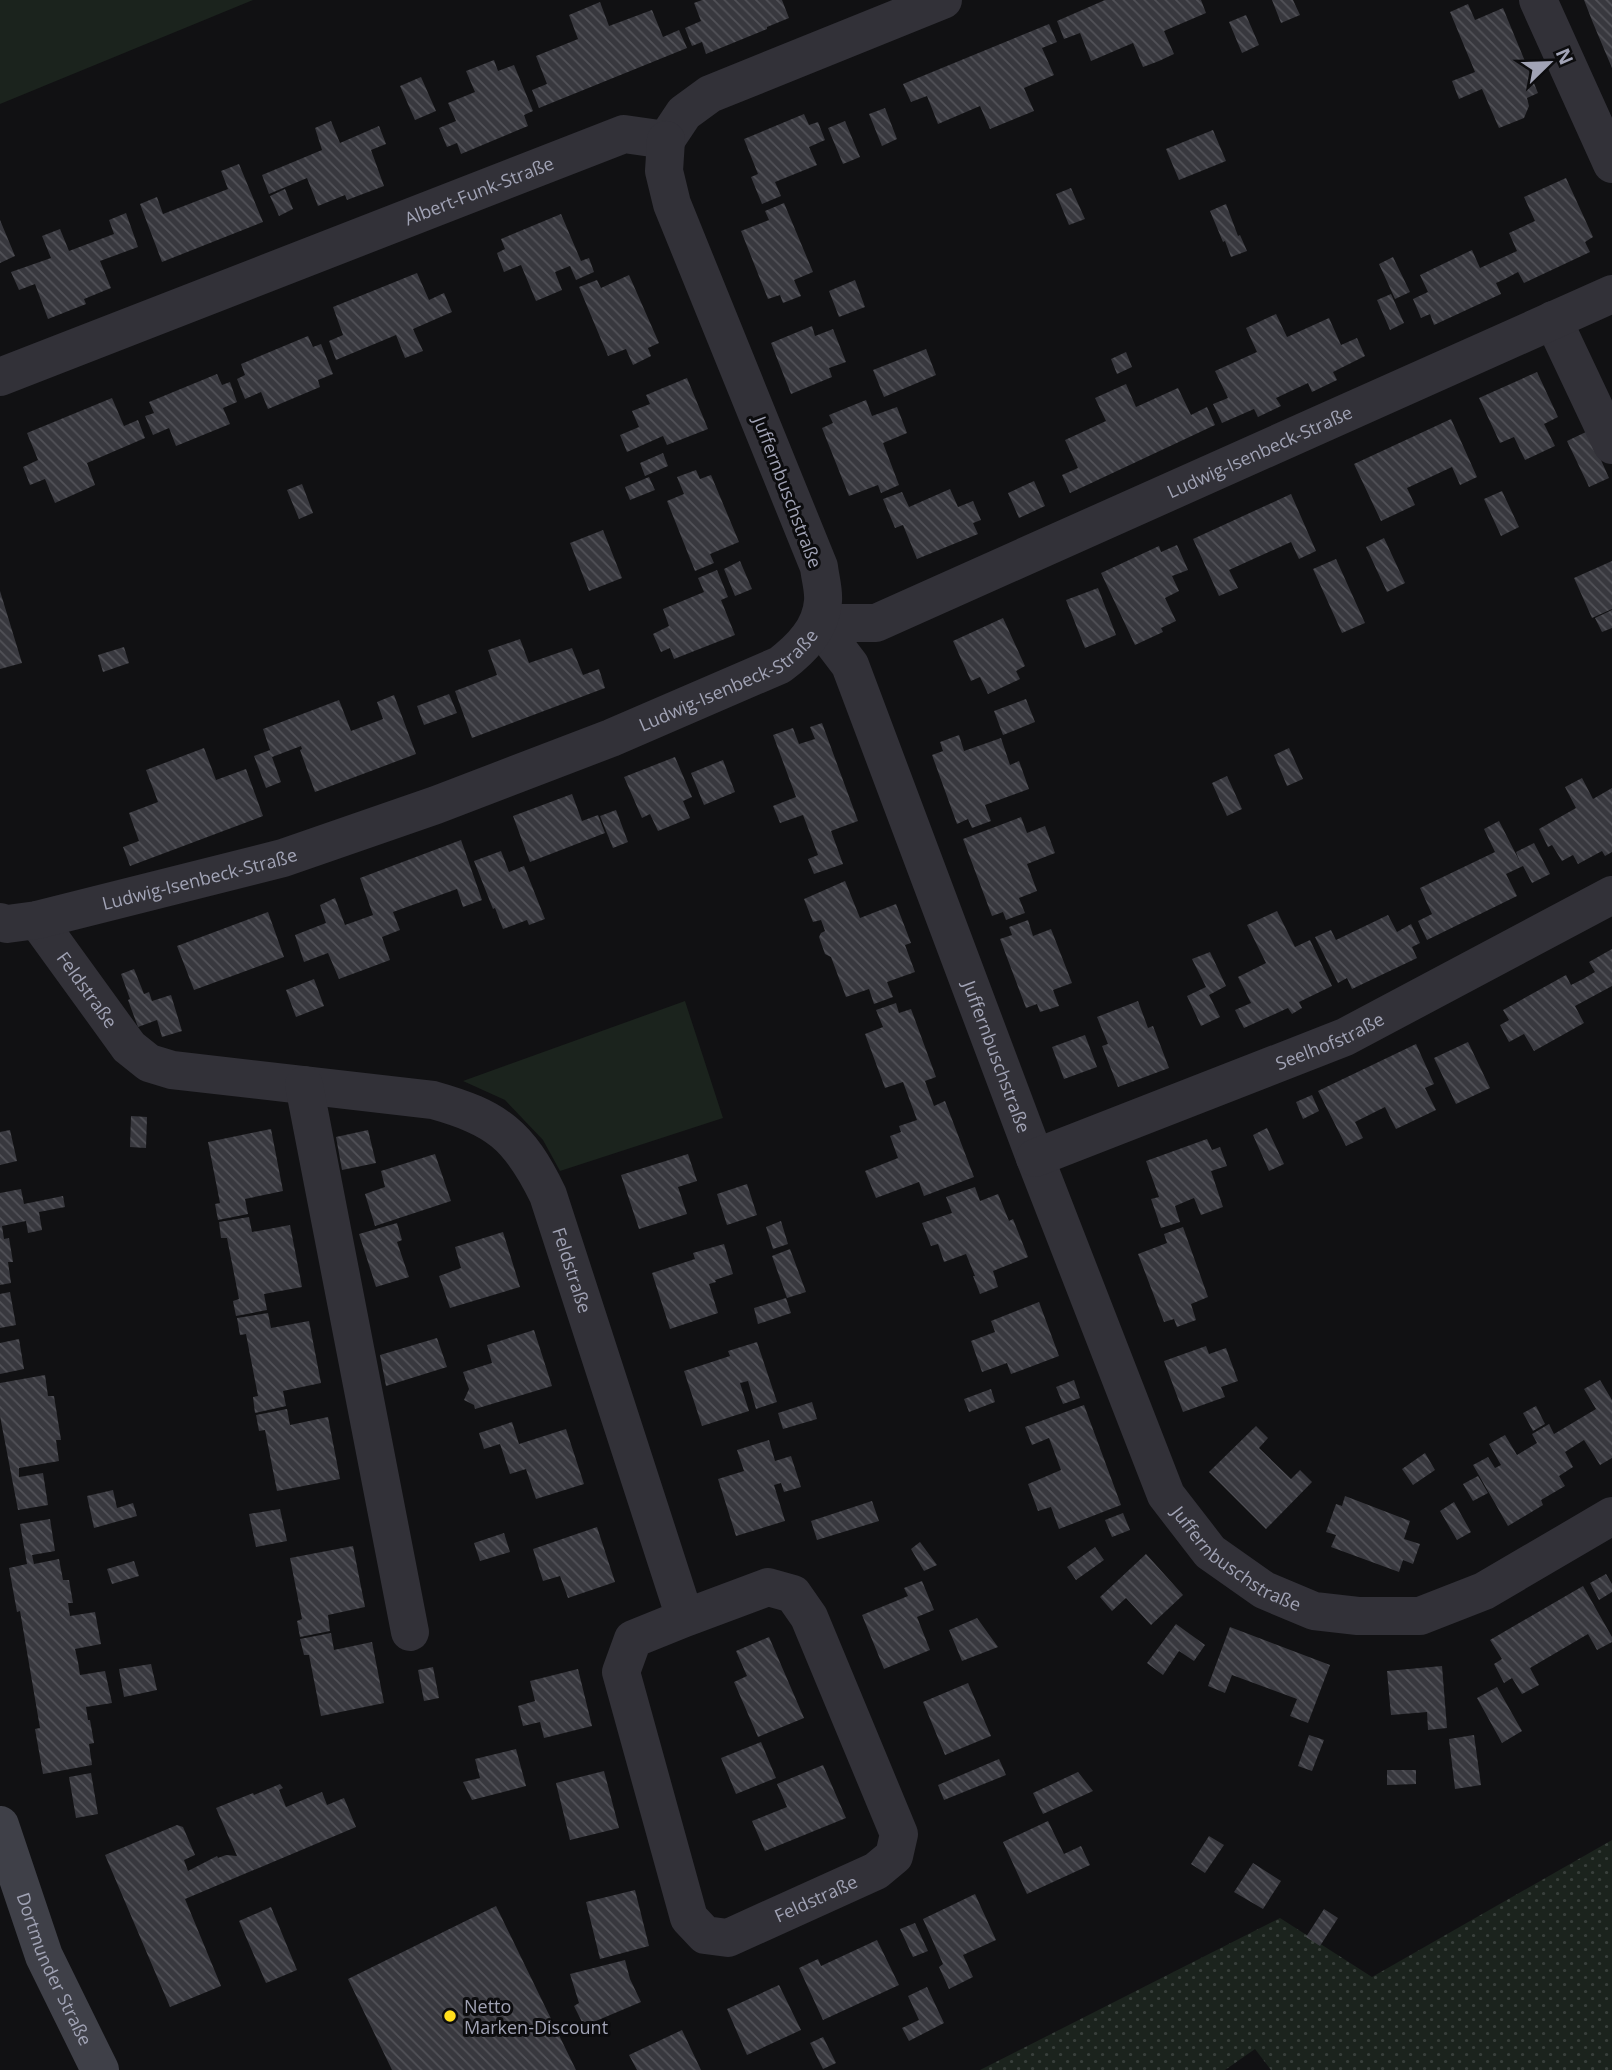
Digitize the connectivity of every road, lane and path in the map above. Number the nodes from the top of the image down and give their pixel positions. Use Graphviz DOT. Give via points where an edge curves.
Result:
graph roads {
  1 [pos="943,0"];
  2 [pos="1538,0"];
  3 [pos="666,140"];
  4 [pos="1612,164"];
  5 [pos="1612,294"];
  6 [pos="1553,320"];
  7 [pos="0,377"];
  8 [pos="1612,445"];
  9 [pos="818,623"];
  10 [pos="1612,895"];
  11 [pos="11,925"];
  12 [pos="304,1085"];
  13 [pos="1035,1158"];
  14 [pos="1612,1516"];
  15 [pos="684,1618"];
  16 [pos="410,1632"];
  17 [pos="0,1825"];
  18 [pos="100,2070"];
  1 -- 3 [label="street" via="710,94 684,113"];
  2 -- 4 [label="street"];
  3 -- 7 [label="street, Albert-Funk-Straße" via="624,134"];
  3 -- 9 [label="street, Juffernbuschstraße" via="664,172 672,204 819,566 823,600"];
  5 -- 6 [label="street, Ludwig-Isenbeck-Straße"];
  6 -- 8 [label="street"];
  6 -- 9 [label="street, Ludwig-Isenbeck-Straße" via="876,623"];
  9 -- 11 [label="street, Ludwig-Isenbeck-Straße" via="800,649 780,665 611,738 436,805 283,858"];
  9 -- 13 [label="street, Juffernbuschstraße" via="850,665"];
  10 -- 13 [label="street, Seelhofstraße" via="1345,1037"];
  11 -- 12 [label="street, Feldstraße" via="149,1063 172,1070"];
  12 -- 15 [label="street, Feldstraße" via="433,1100 465,1109 519,1144 548,1195"];
  12 -- 16 [label="street"];
  13 -- 14 [label="street, Juffernbuschstraße" via="1166,1495 1210,1552 1264,1590 1314,1611 1420,1616 1484,1591"];
  15 -- 15 [label="street, Feldstraße" via="632,1639 621,1672 689,1918 705,1935 728,1938 876,1871 894,1856 899,1834 809,1617 793,1594 768,1587"];
  17 -- 18 [label="main road, Dortmunder Straße" via="44,1956"];
}
